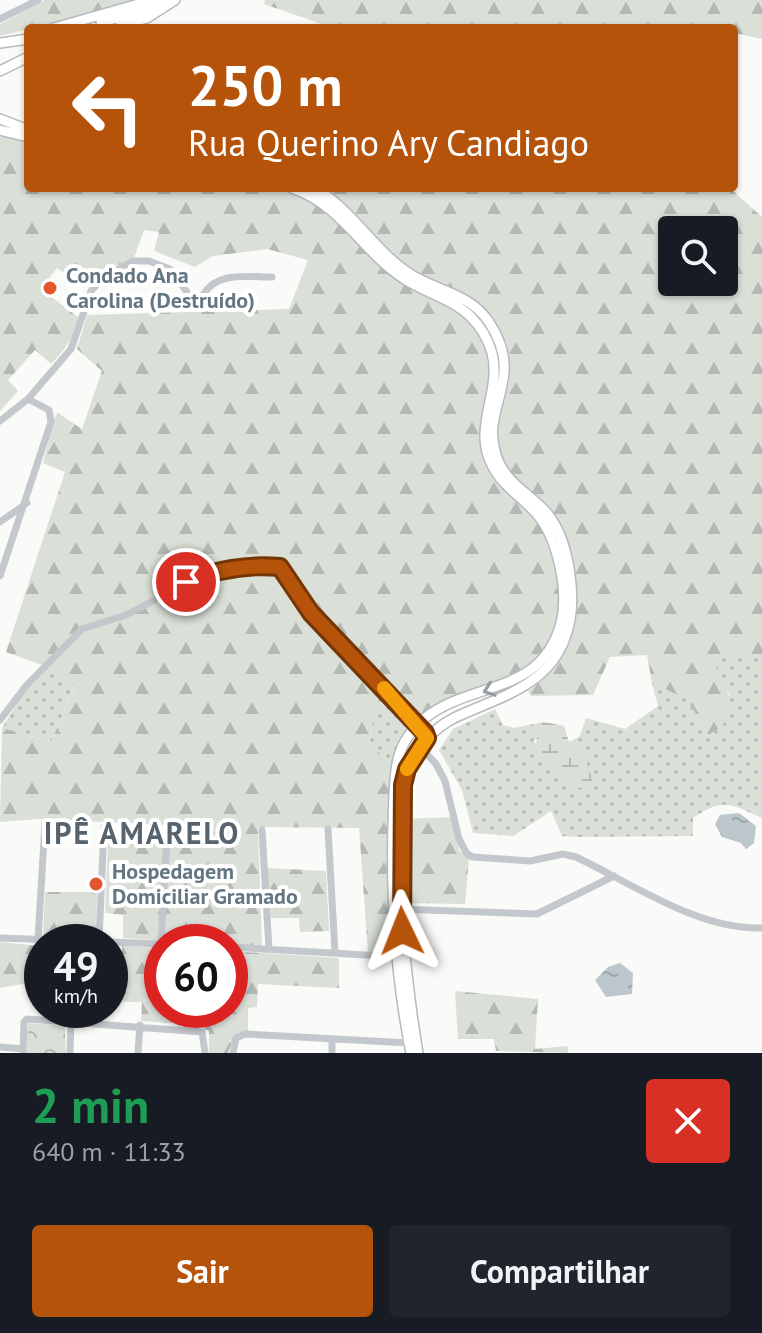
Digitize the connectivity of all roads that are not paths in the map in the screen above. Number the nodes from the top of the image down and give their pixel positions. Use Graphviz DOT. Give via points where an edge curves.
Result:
graph roads {
  1 [pos="38,0"];
  2 [pos="153,0"];
  3 [pos="166,0"];
  4 [pos="175,0"];
  5 [pos="0,19"];
  6 [pos="148,23"];
  7 [pos="68,24"];
  8 [pos="94,24"];
  9 [pos="24,38"];
  10 [pos="0,43"];
  11 [pos="24,59"];
  12 [pos="0,71"];
  13 [pos="0,119"];
  14 [pos="24,128"];
  15 [pos="0,130"];
  16 [pos="24,136"];
  17 [pos="300,192"];
  18 [pos="320,192"];
  19 [pos="272,277"];
  20 [pos="28,399"];
  21 [pos="0,421"];
  22 [pos="27,503"];
  23 [pos="0,522"];
  24 [pos="0,576"];
  25 [pos="0,720"];
  26 [pos="417,726"];
  27 [pos="408,737"];
  28 [pos="427,738"];
  29 [pos="420,747"];
  30 [pos="45,823"];
  31 [pos="104,827"];
  32 [pos="328,829"];
  33 [pos="262,830"];
  34 [pos="167,835"];
  35 [pos="614,876"];
  36 [pos="397,909"];
  37 [pos="39,924"];
  38 [pos="100,924"];
  39 [pos="163,924"];
  40 [pos="762,928"];
  41 [pos="0,938"];
  42 [pos="24,939"];
  43 [pos="248,948"];
  44 [pos="269,949"];
  45 [pos="335,952"];
  46 [pos="401,957"];
  47 [pos="24,1022"];
  48 [pos="128,1024"];
  49 [pos="140,1025"];
  50 [pos="71,1028"];
  51 [pos="332,1039"];
  52 [pos="0,1047"];
  53 [pos="410,1048"];
  54 [pos="23,1051"];
  55 [pos="70,1053"];
  56 [pos="138,1053"];
  57 [pos="205,1053"];
  58 [pos="233,1053"];
  59 [pos="332,1053"];
  60 [pos="418,1053"];
  1 -- 5 [label="street"];
  2 -- 7 [label="main road"];
  3 -- 8 [label="main road"];
  4 -- 6 [label="main road"];
  9 -- 10 [label="main road"];
  11 -- 12 [label="main road"];
  13 -- 14 [label="main road"];
  15 -- 16 [label="main road"];
  17 -- 26 [label="main road, one-way" via="332,208 396,273 458,307 481,330 495,373 484,427 490,461 542,521 557,560 562,615 552,647 540,662 515,680 442,707"];
  18 -- 28 [label="main road" via="405,270 465,299 488,321 505,375 493,420 496,454 508,478 551,519 563,551 571,609 566,638 555,658 527,685 454,718"];
  19 -- 20 [label="street" via="222,278 192,299 170,269 142,260 126,264 95,284 71,349"];
  20 -- 21 [label="street"];
  20 -- 22 [label="street" via="49,410 51,422"];
  22 -- 23 [label="street"];
  22 -- 24 [label="street"];
  25 -- 26 [label="street" via="82,629 126,615 202,575 273,566 286,572 311,613"];
  26 -- 27 [label="main road"];
  26 -- 28 [label="main road"];
  27 -- 29 [label="main road"];
  27 -- 36 [label="main road" via="395,777"];
  28 -- 29 [label="main road"];
  29 -- 35 [label="street" via="445,781 467,854 530,861 563,854"];
  29 -- 36 [label="main road" via="403,785"];
  30 -- 37 [label="street"];
  31 -- 38 [label="street"];
  32 -- 45 [label="street"];
  33 -- 44 [label="street"];
  34 -- 39 [label="street"];
  35 -- 36 [label="street" via="537,914"];
  35 -- 40 [label="street" via="707,919"];
  36 -- 46 [label="main road"];
  41 -- 42 [label="street"];
  43 -- 44 [label="street"];
  44 -- 45 [label="street"];
  45 -- 46 [label="street"];
  46 -- 53 [label="main road"];
  46 -- 60 [label="main road"];
  47 -- 54 [label="street"];
  48 -- 49 [label="street"];
  49 -- 56 [label="street"];
  49 -- 57 [label="street" via="202,1032"];
  50 -- 55 [label="street"];
  51 -- 53 [label="street"];
  51 -- 58 [label="street" via="251,1034 236,1038"];
  51 -- 59 [label="street"];
  52 -- 54 [label="street"];
}
